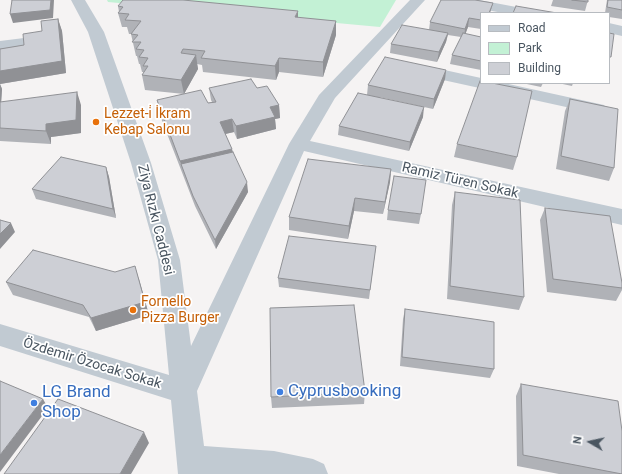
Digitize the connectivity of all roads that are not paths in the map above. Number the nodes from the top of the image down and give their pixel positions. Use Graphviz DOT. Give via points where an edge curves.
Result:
graph roads {
  1 [pos="78,0"];
  2 [pos="418,0"];
  3 [pos="455,0"];
  4 [pos="523,8"];
  5 [pos="610,28"];
  6 [pos="622,31"];
  7 [pos="32,42"];
  8 [pos="0,46"];
  9 [pos="401,66"];
  10 [pos="480,83"];
  11 [pos="484,84"];
  12 [pos="609,111"];
  13 [pos="298,144"];
  14 [pos="622,218"];
  15 [pos="0,335"];
  16 [pos="183,392"];
  17 [pos="193,467"];
  18 [pos="313,474"];
  1 -- 16 [label="street, Ziya Rızkı Caddesi" via="96,32 141,163 168,260"];
  2 -- 13 [label="street" via="371,59 328,95"];
  3 -- 4 [label="street"];
  5 -- 6 [label="street"];
  7 -- 8 [label="street"];
  9 -- 10 [label="street"];
  11 -- 12 [label="street"];
  13 -- 14 [label="street, Ramiz Türen Sokak"];
  13 -- 16 [label="street"];
  15 -- 16 [label="street, Özdemir Özocak Sokak"];
  16 -- 17 [label="street, Ziya Rızkı Caddesi"];
  17 -- 18 [label="street" via="274,465"];
}
